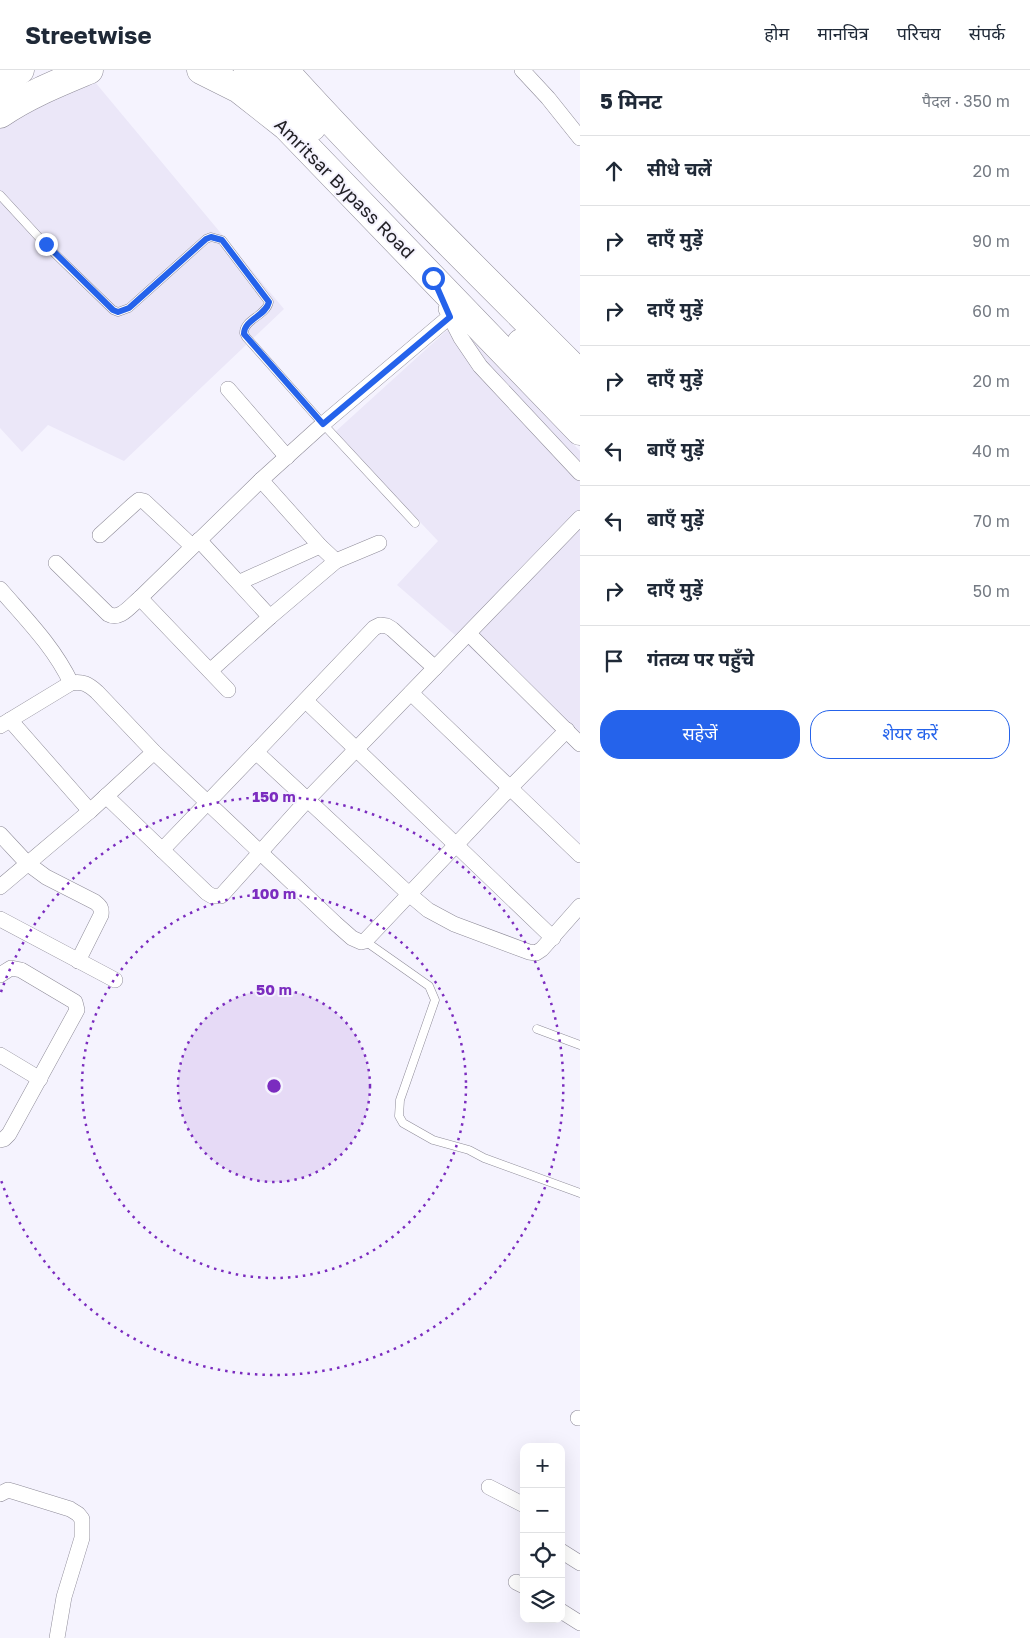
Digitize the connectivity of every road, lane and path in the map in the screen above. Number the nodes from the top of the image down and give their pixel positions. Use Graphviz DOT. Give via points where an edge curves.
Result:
graph roads {
  1 [pos="89,70"];
  2 [pos="201,70"];
  3 [pos="248,70"];
  4 [pos="284,70"];
  5 [pos="522,70"];
  6 [pos="0,114"];
  7 [pos="580,138"];
  8 [pos="0,194"];
  9 [pos="455,312"];
  10 [pos="228,389"];
  11 [pos="579,392"];
  12 [pos="323,424"];
  13 [pos="580,431"];
  14 [pos="287,457"];
  15 [pos="580,473"];
  16 [pos="262,480"];
  17 [pos="580,518"];
  18 [pos="415,523"];
  19 [pos="100,535"];
  20 [pos="195,543"];
  21 [pos="379,543"];
  22 [pos="320,546"];
  23 [pos="336,561"];
  24 [pos="56,563"];
  25 [pos="240,582"];
  26 [pos="0,589"];
  27 [pos="140,598"];
  28 [pos="270,617"];
  29 [pos="469,634"];
  30 [pos="435,668"];
  31 [pos="210,672"];
  32 [pos="71,683"];
  33 [pos="228,690"];
  34 [pos="411,693"];
  35 [pos="306,701"];
  36 [pos="5,723"];
  37 [pos="567,730"];
  38 [pos="580,744"];
  39 [pos="357,749"];
  40 [pos="154,752"];
  41 [pos="256,752"];
  42 [pos="509,789"];
  43 [pos="106,796"];
  44 [pos="308,799"];
  45 [pos="206,803"];
  46 [pos="90,811"];
  47 [pos="0,834"];
  48 [pos="457,844"];
  49 [pos="162,850"];
  50 [pos="260,853"];
  51 [pos="580,855"];
  52 [pos="27,863"];
  53 [pos="0,887"];
  54 [pos="409,894"];
  55 [pos="580,906"];
  56 [pos="0,920"];
  57 [pos="553,938"];
  58 [pos="365,941"];
  59 [pos="78,961"];
  60 [pos="0,975"];
  61 [pos="115,980"];
  62 [pos="537,1029"];
  63 [pos="580,1045"];
  64 [pos="0,1056"];
  65 [pos="40,1079"];
  66 [pos="0,1140"];
  67 [pos="580,1193"];
  68 [pos="489,1486"];
  69 [pos="0,1494"];
  70 [pos="520,1504"];
  71 [pos="565,1554"];
  72 [pos="580,1563"];
  73 [pos="565,1614"];
  74 [pos="580,1623"];
  75 [pos="57,1638"];
  1 -- 6 [label="highway" via="47,87"];
  2 -- 9 [label="highway, Amritsar Bypass Road" via="239,89 286,126 433,278"];
  3 -- 11 [label="highway" via="292,106 434,256"];
  4 -- 11 [label="highway, Amritsar Bypass Road" via="420,213"];
  5 -- 7 [label="street"];
  8 -- 12 [label="lane" via="46,244 118,312 129,308 206,239 222,240 269,302 265,310 245,326 244,334"];
  9 -- 12 [label="street"];
  9 -- 13 [label="highway, Amritsar Bypass Road"];
  9 -- 15 [label="street" via="460,338 480,366"];
  10 -- 14 [label="street"];
  12 -- 14 [label="street"];
  12 -- 18 [label="lane"];
  14 -- 16 [label="street"];
  16 -- 20 [label="street"];
  16 -- 22 [label="street"];
  17 -- 29 [label="street"];
  19 -- 20 [label="street" via="139,500"];
  20 -- 25 [label="street"];
  20 -- 27 [label="street"];
  21 -- 23 [label="street"];
  22 -- 23 [label="street"];
  22 -- 25 [label="street"];
  23 -- 28 [label="street"];
  24 -- 27 [label="street" via="113,617 119,616"];
  25 -- 28 [label="street"];
  26 -- 32 [label="street" via="53,651"];
  27 -- 31 [label="street"];
  28 -- 31 [label="street"];
  29 -- 30 [label="street"];
  29 -- 37 [label="street"];
  30 -- 34 [label="street"];
  30 -- 35 [label="street" via="392,629 380,625"];
  31 -- 33 [label="street"];
  32 -- 36 [label="street"];
  32 -- 40 [label="street" via="81,681 89,685"];
  34 -- 39 [label="street"];
  34 -- 42 [label="street"];
  35 -- 39 [label="street"];
  35 -- 41 [label="street"];
  36 -- 46 [label="street"];
  37 -- 38 [label="street"];
  37 -- 42 [label="street"];
  39 -- 44 [label="street"];
  39 -- 48 [label="street"];
  40 -- 43 [label="street"];
  40 -- 45 [label="street"];
  41 -- 44 [label="street"];
  41 -- 45 [label="street"];
  42 -- 48 [label="street"];
  42 -- 51 [label="street"];
  43 -- 46 [label="street"];
  43 -- 49 [label="street"];
  44 -- 50 [label="street"];
  44 -- 54 [label="street"];
  45 -- 49 [label="street"];
  45 -- 50 [label="street"];
  46 -- 52 [label="street"];
  47 -- 52 [label="street"];
  48 -- 54 [label="street"];
  48 -- 57 [label="street"];
  49 -- 50 [label="street" via="207,893 217,897"];
  50 -- 58 [label="street" via="352,938"];
  52 -- 53 [label="street"];
  52 -- 59 [label="street" via="100,906 101,915"];
  54 -- 57 [label="street" via="442,918 529,952 542,949"];
  54 -- 58 [label="street"];
  55 -- 57 [label="street"];
  56 -- 59 [label="street"];
  58 -- 67 [label="lane" via="429,986 436,1000 400,1100 399,1116 403,1123 434,1140 469,1150"];
  59 -- 61 [label="street"];
  60 -- 65 [label="street" via="11,968 21,970 77,1005 78,1010"];
  62 -- 63 [label="lane"];
  64 -- 65 [label="street"];
  65 -- 66 [label="street" via="9,1134"];
  68 -- 70 [label="street"];
  69 -- 75 [label="street" via="8,1490 15,1492 70,1509 82,1519 82,1538 64,1596"];
  71 -- 72 [label="street"];
  73 -- 74 [label="street"];
}
